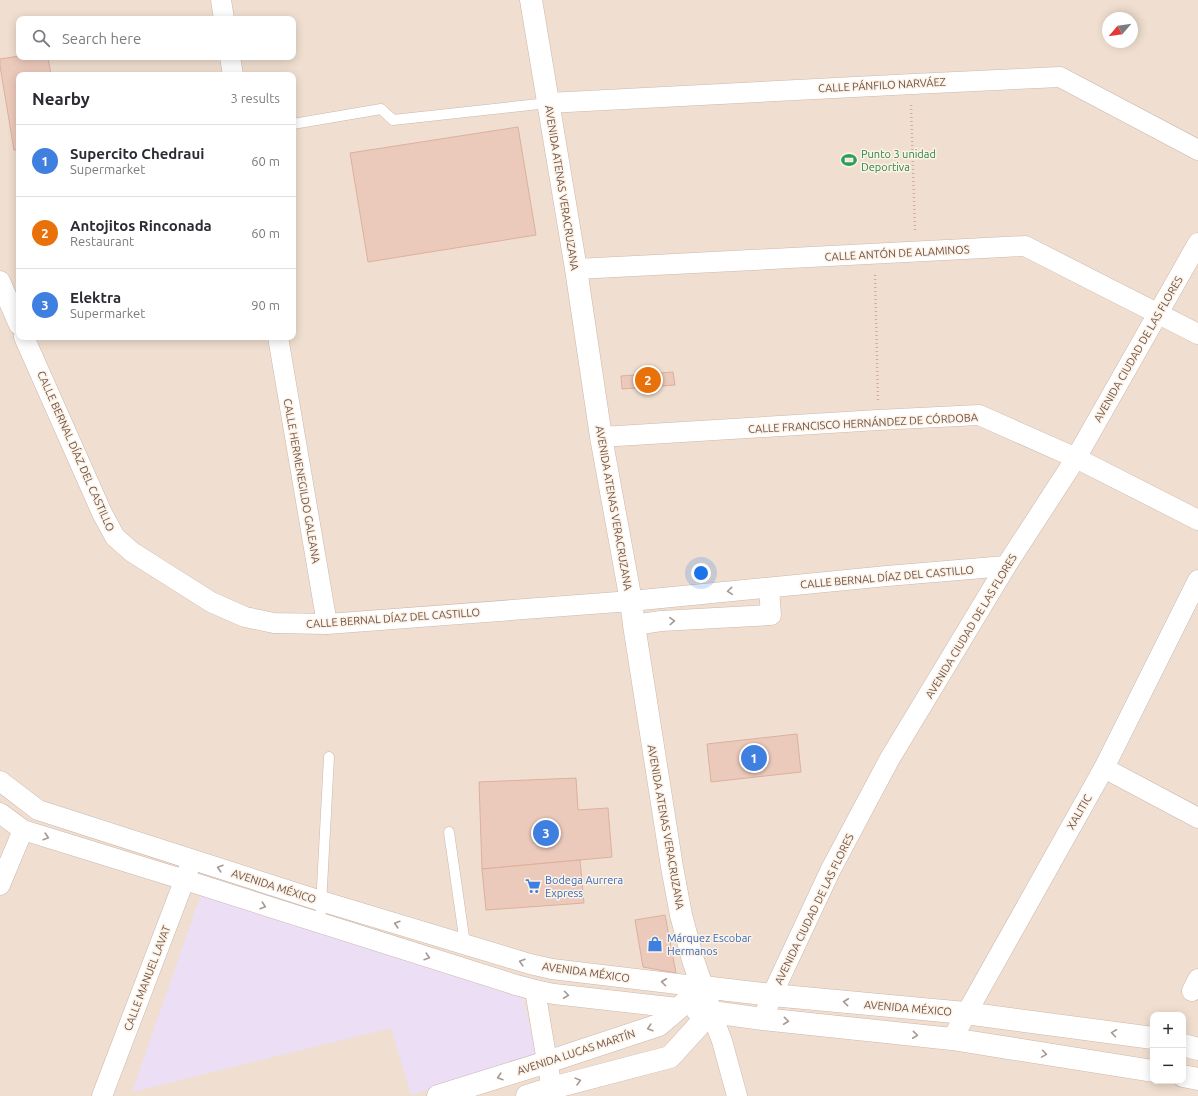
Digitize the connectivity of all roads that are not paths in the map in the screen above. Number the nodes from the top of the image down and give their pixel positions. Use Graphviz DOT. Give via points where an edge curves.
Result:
graph roads {
  1 [pos="221,0"];
  2 [pos="531,0"];
  3 [pos="224,16"];
  4 [pos="230,60"];
  5 [pos="232,72"];
  6 [pos="548,102"];
  7 [pos="296,123"];
  8 [pos="1198,150"];
  9 [pos="1198,243"];
  10 [pos="576,269"];
  11 [pos="0,281"];
  12 [pos="13,299"];
  13 [pos="16,312"];
  14 [pos="1159,313"];
  15 [pos="1198,334"];
  16 [pos="25,340"];
  17 [pos="279,340"];
  18 [pos="601,437"];
  19 [pos="1076,458"];
  20 [pos="1198,520"];
  21 [pos="1006,566"];
  22 [pos="1198,580"];
  23 [pos="769,588"];
  24 [pos="631,601"];
  25 [pos="326,624"];
  26 [pos="634,625"];
  27 [pos="329,757"];
  28 [pos="1104,768"];
  29 [pos="0,781"];
  30 [pos="0,812"];
  31 [pos="1198,818"];
  32 [pos="23,830"];
  33 [pos="450,832"];
  34 [pos="192,859"];
  35 [pos="184,880"];
  36 [pos="0,885"];
  37 [pos="321,901"];
  38 [pos="320,924"];
  39 [pos="465,944"];
  40 [pos="703,987"];
  41 [pos="534,990"];
  42 [pos="772,995"];
  43 [pos="678,1008"];
  44 [pos="711,1012"];
  45 [pos="965,1013"];
  46 [pos="763,1019"];
  47 [pos="1150,1038"];
  48 [pos="952,1039"];
  49 [pos="1186,1046"];
  50 [pos="1198,1049"];
  51 [pos="547,1062"];
  52 [pos="1150,1071"];
  53 [pos="1186,1077"];
  54 [pos="1198,1079"];
  55 [pos="552,1088"];
  56 [pos="102,1096"];
  57 [pos="438,1096"];
  58 [pos="527,1096"];
  59 [pos="737,1096"];
  1 -- 3 [label="street"];
  2 -- 6 [label="main road, AVENIDA ATENAS VERACRUZANA"];
  4 -- 5 [label="street"];
  6 -- 7 [label="lane" via="393,120 381,109"];
  6 -- 8 [label="street, CALLE PÁNFILO NARVÁEZ" via="1060,77"];
  6 -- 10 [label="main road, AVENIDA ATENAS VERACRUZANA"];
  9 -- 14 [label="street, AVENIDA CIUDAD DE LAS FLORES"];
  10 -- 14 [label="street, CALLE ANTÓN DE ALAMINOS" via="1025,246"];
  10 -- 18 [label="main road, AVENIDA ATENAS VERACRUZANA"];
  11 -- 12 [label="street"];
  12 -- 13 [label="street"];
  14 -- 15 [label="street, CALLE ANTÓN DE ALAMINOS"];
  14 -- 19 [label="street, AVENIDA CIUDAD DE LAS FLORES"];
  16 -- 25 [label="street, CALLE BERNAL DÍAZ DEL CASTILLO" via="115,537 132,552 211,602 245,617 274,623"];
  17 -- 25 [label="street, CALLE HERMENEGILDO GALEANA"];
  18 -- 19 [label="street, CALLE FRANCISCO HERNÁNDEZ DE CÓRDOBA" via="979,415"];
  18 -- 24 [label="main road, AVENIDA ATENAS VERACRUZANA"];
  19 -- 20 [label="street, CALLE FRANCISCO HERNÁNDEZ DE CÓRDOBA"];
  19 -- 21 [label="street, AVENIDA CIUDAD DE LAS FLORES"];
  21 -- 23 [label="street, CALLE BERNAL DÍAZ DEL CASTILLO"];
  21 -- 42 [label="street, AVENIDA CIUDAD DE LAS FLORES" via="890,760 831,869"];
  22 -- 28 [label="street, XALITIC"];
  23 -- 24 [label="street, CALLE BERNAL DÍAZ DEL CASTILLO, one-way"];
  26 -- 23 [label="street, one-way" via="661,621 771,615"];
  24 -- 25 [label="street, CALLE BERNAL DÍAZ DEL CASTILLO"];
  24 -- 26 [label="main road, AVENIDA ATENAS VERACRUZANA"];
  26 -- 40 [label="main road, AVENIDA ATENAS VERACRUZANA" via="673,874 681,915"];
  27 -- 37 [label="lane"];
  28 -- 31 [label="street"];
  28 -- 45 [label="street, XALITIC"];
  29 -- 34 [label="street, AVENIDA MÉXICO" via="38,810"];
  30 -- 32 [label="street, AVENIDA MÉXICO"];
  32 -- 35 [label="street, AVENIDA MÉXICO, one-way"];
  32 -- 36 [label="street"];
  33 -- 39 [label="lane"];
  34 -- 35 [label="street, CALLE MANUEL LAVAT"];
  37 -- 34 [label="street, AVENIDA MÉXICO, one-way"];
  35 -- 38 [label="street, AVENIDA MÉXICO, one-way"];
  35 -- 56 [label="street, CALLE MANUEL LAVAT"];
  37 -- 38 [label="lane"];
  39 -- 37 [label="street, AVENIDA MÉXICO, one-way"];
  38 -- 41 [label="street, AVENIDA MÉXICO, one-way"];
  40 -- 39 [label="street, AVENIDA MÉXICO, one-way" via="552,970"];
  40 -- 42 [label="main road, AVENIDA MÉXICO"];
  40 -- 43 [label="main road, AVENIDA LUCAS MARTÍN"];
  40 -- 44 [label="main road, AVENIDA ATENAS VERACRUZANA"];
  41 -- 43 [label="street, AVENIDA MÉXICO, one-way"];
  41 -- 51 [label="street"];
  45 -- 42 [label="main road, AVENIDA MÉXICO, one-way"];
  42 -- 46 [label="street, AVENIDA CIUDAD DE LAS FLORES"];
  43 -- 44 [label="main road, AVENIDA MÉXICO"];
  43 -- 51 [label="main road, AVENIDA LUCAS MARTÍN, one-way" via="659,1025"];
  44 -- 46 [label="main road, AVENIDA MÉXICO"];
  55 -- 44 [label="main road, one-way" via="670,1057"];
  44 -- 59 [label="street"];
  47 -- 45 [label="main road, AVENIDA MÉXICO, one-way"];
  45 -- 48 [label="street, XALITIC"];
  46 -- 48 [label="main road, AVENIDA MÉXICO, one-way"];
  48 -- 52 [label="main road, AVENIDA MÉXICO, one-way"];
  49 -- 50 [label="main road"];
  51 -- 55 [label="street"];
  51 -- 57 [label="main road, AVENIDA LUCAS MARTÍN, one-way"];
  53 -- 54 [label="main road"];
  55 -- 58 [label="main road"];
}
